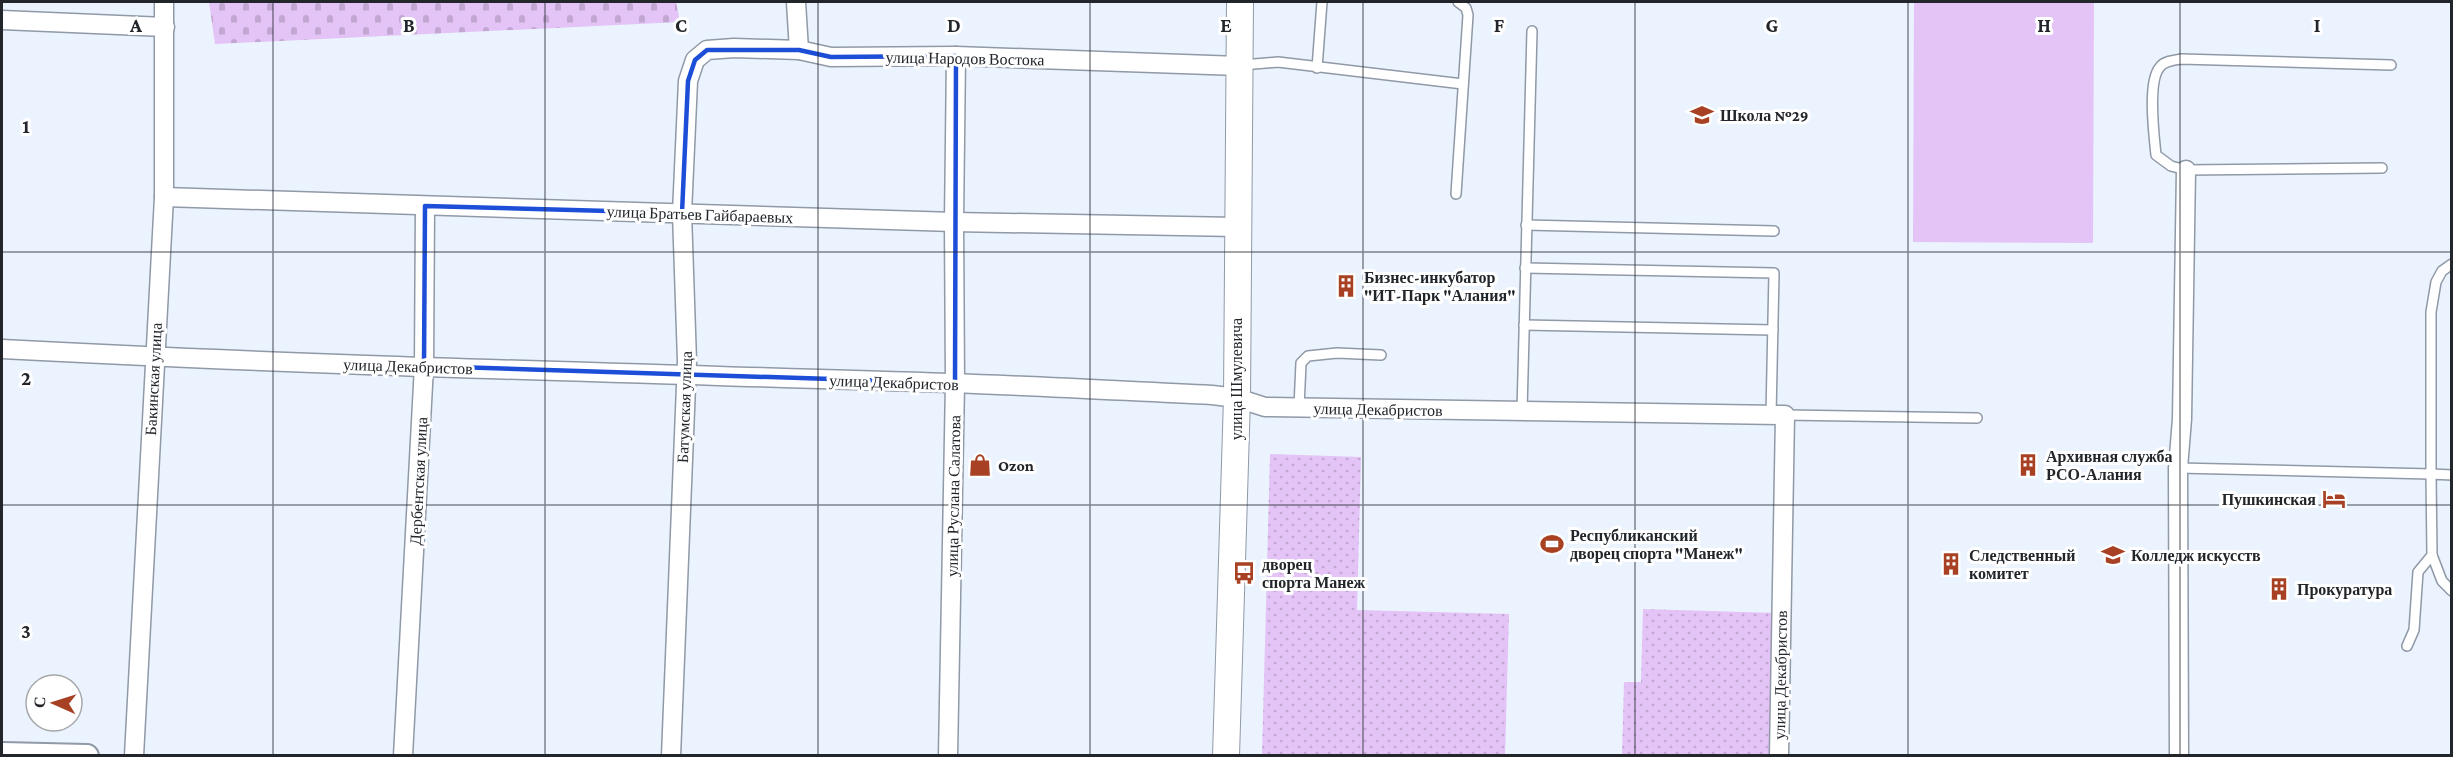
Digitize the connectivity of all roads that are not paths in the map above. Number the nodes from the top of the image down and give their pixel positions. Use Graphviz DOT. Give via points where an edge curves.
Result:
graph roads {
  1 [pos="164,2"];
  2 [pos="815,2"];
  3 [pos="1240,2"];
  4 [pos="1322,2"];
  5 [pos="1458,2"];
  6 [pos="796,4"];
  7 [pos="2,20"];
  8 [pos="165,27"];
  9 [pos="1532,31"];
  10 [pos="799,50"];
  11 [pos="956,56"];
  12 [pos="695,60"];
  13 [pos="2391,64"];
  14 [pos="1239,66"];
  15 [pos="1317,68"];
  16 [pos="1463,84"];
  17 [pos="2382,168"];
  18 [pos="2186,170"];
  19 [pos="1456,194"];
  20 [pos="164,197"];
  21 [pos="425,206"];
  22 [pos="682,213"];
  23 [pos="954,222"];
  24 [pos="1526,225"];
  25 [pos="1237,227"];
  26 [pos="1774,231"];
  27 [pos="2451,264"];
  28 [pos="1525,268"];
  29 [pos="1524,325"];
  30 [pos="1773,330"];
  31 [pos="2,349"];
  32 [pos="1381,355"];
  33 [pos="154,357"];
  34 [pos="424,366"];
  35 [pos="686,376"];
  36 [pos="955,383"];
  37 [pos="1237,398"];
  38 [pos="1299,407"];
  39 [pos="1522,411"];
  40 [pos="1778,415"];
  41 [pos="1977,418"];
  42 [pos="2178,468"];
  43 [pos="2431,474"];
  44 [pos="2451,475"];
  45 [pos="2432,555"];
  46 [pos="2451,591"];
  47 [pos="2407,646"];
  48 [pos="2,754"];
  49 [pos="87,756"];
  50 [pos="134,756"];
  51 [pos="403,756"];
  52 [pos="671,756"];
  53 [pos="948,756"];
  54 [pos="1226,756"];
  55 [pos="1779,756"];
  56 [pos="2179,756"];
  1 -- 8 [label="street, Бакинская улица"];
  2 -- 6 [label="street"];
  3 -- 14 [label="main road, улица Шмулевича"];
  4 -- 15 [label="lane"];
  5 -- 16 [label="lane" via="1468,15"];
  6 -- 10 [label="street"];
  7 -- 8 [label="street"];
  8 -- 20 [label="street, Бакинская улица"];
  9 -- 24 [label="lane"];
  10 -- 11 [label="street, улица Народов Востока" via="831,57"];
  10 -- 12 [label="street, улица Народов Востока" via="707,50"];
  11 -- 14 [label="street, улица Народов Востока"];
  11 -- 23 [label="street, улица Руслана Салатова"];
  12 -- 22 [label="street, Батумская улица" via="688,81"];
  13 -- 18 [label="lane" via="2181,58 2162,64 2154,74 2156,155 2171,166"];
  14 -- 15 [label="lane" via="1278,62"];
  14 -- 25 [label="main road, улица Шмулевича"];
  15 -- 16 [label="lane"];
  16 -- 19 [label="lane"];
  17 -- 18 [label="lane"];
  18 -- 42 [label="street"];
  20 -- 21 [label="street, улица Братьев Гайбараевых"];
  20 -- 33 [label="street, Бакинская улица"];
  21 -- 22 [label="street, улица Братьев Гайбараевых"];
  21 -- 34 [label="street, Дербентская улица"];
  22 -- 23 [label="street, улица Братьев Гайбараевых"];
  22 -- 35 [label="street, Батумская улица"];
  23 -- 25 [label="street, улица Братьев Гайбараевых"];
  23 -- 36 [label="street, улица Руслана Салатова"];
  24 -- 26 [label="lane"];
  24 -- 28 [label="lane"];
  25 -- 37 [label="main road, улица Шмулевича"];
  27 -- 43 [label="lane" via="2436,282 2431,312"];
  28 -- 29 [label="lane"];
  28 -- 30 [label="lane" via="1774,273"];
  29 -- 30 [label="lane"];
  29 -- 39 [label="lane"];
  30 -- 40 [label="lane"];
  31 -- 33 [label="street, улица Декабристов"];
  32 -- 38 [label="lane" via="1308,356 1301,363"];
  33 -- 34 [label="street, улица Декабристов"];
  33 -- 50 [label="street, Бакинская улица"];
  34 -- 35 [label="street, улица Декабристов"];
  34 -- 51 [label="street, Дербентская улица"];
  35 -- 36 [label="street, улица Декабристов"];
  35 -- 52 [label="street, Батумская улица"];
  36 -- 37 [label="street, улица Декабристов"];
  36 -- 53 [label="street, улица Руслана Салатова"];
  37 -- 38 [label="street, улица Декабристов" via="1265,407"];
  37 -- 54 [label="main road, улица Шмулевича"];
  38 -- 39 [label="street, улица Декабристов"];
  39 -- 40 [label="street, улица Декабристов"];
  40 -- 41 [label="lane, улица Декабристов"];
  40 -- 55 [label="street, улица Декабристов"];
  42 -- 43 [label="lane"];
  42 -- 56 [label="street"];
  43 -- 44 [label="lane"];
  43 -- 45 [label="lane"];
  45 -- 46 [label="lane" via="2442,581"];
  45 -- 47 [label="lane" via="2418,572 2414,630"];
  48 -- 49 [label="street"];
}
